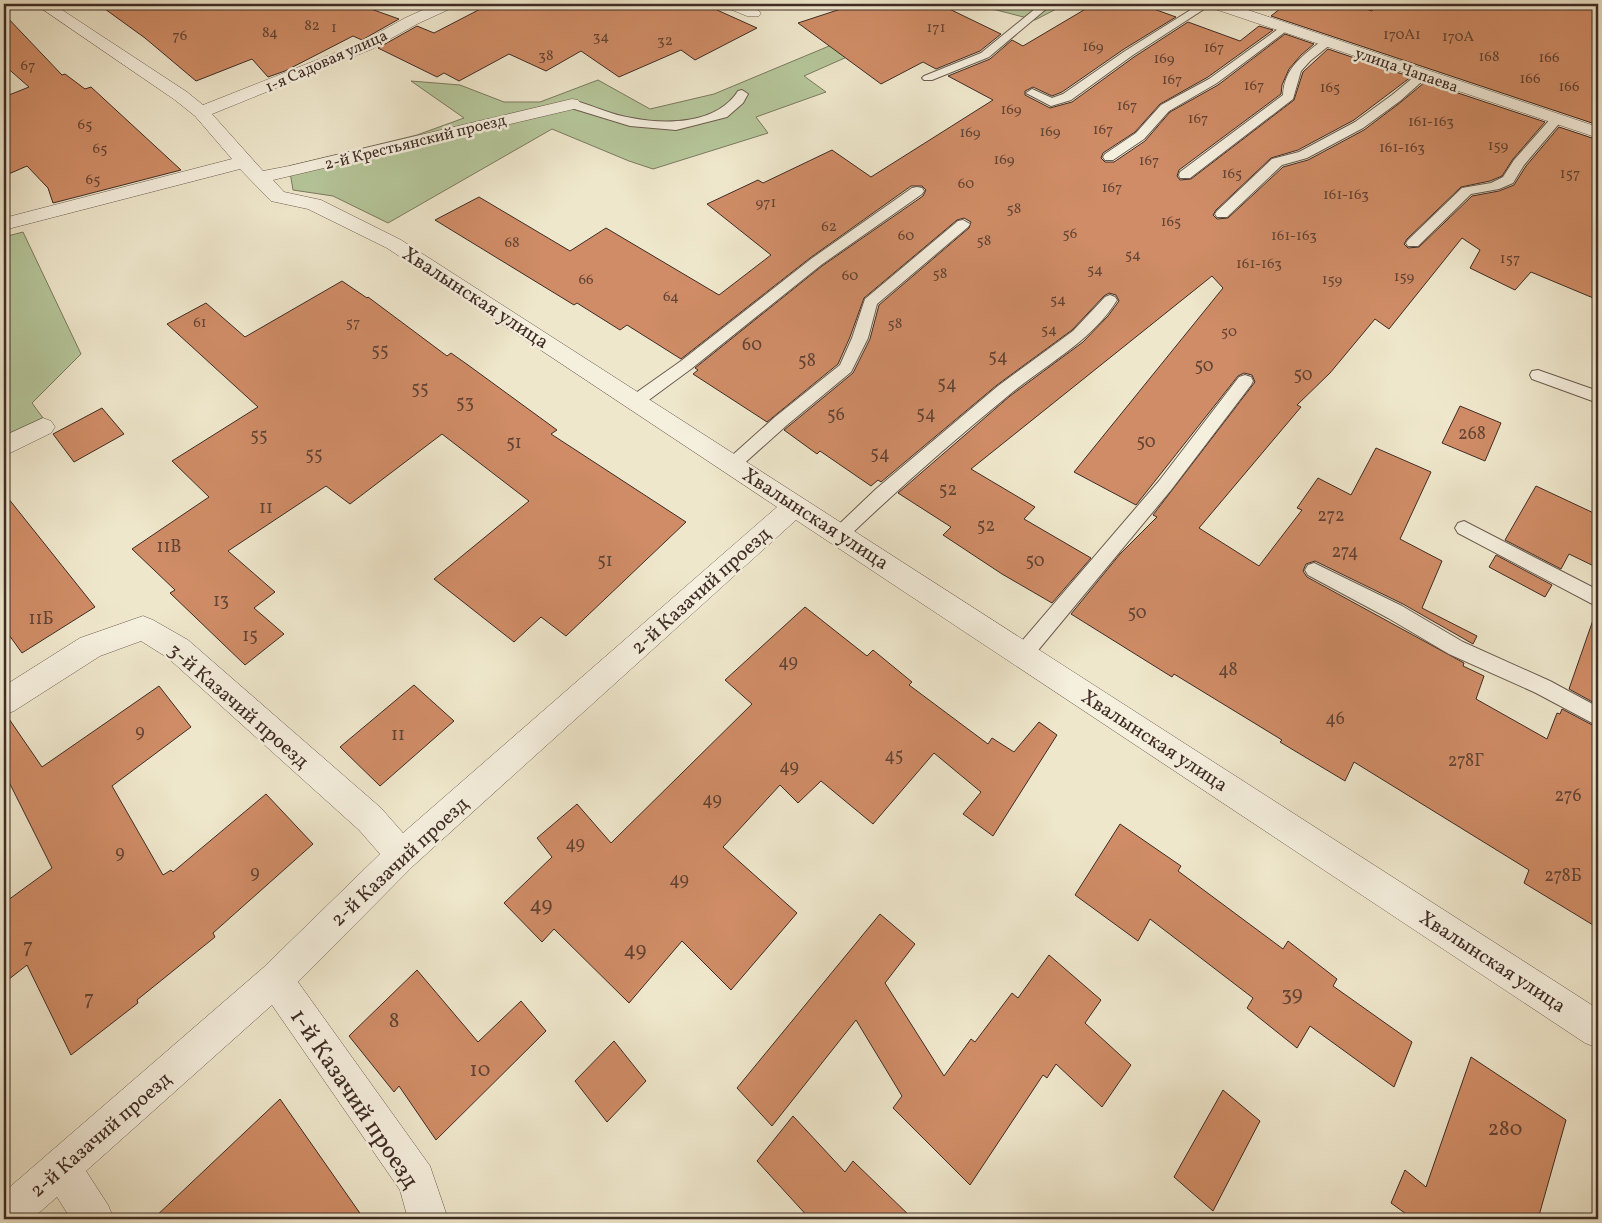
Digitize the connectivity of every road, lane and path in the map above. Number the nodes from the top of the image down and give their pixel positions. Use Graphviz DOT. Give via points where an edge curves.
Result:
graph roads {
  1 [pos="43,4"];
  2 [pos="448,4"];
  3 [pos="731,4"];
  4 [pos="1047,4"];
  5 [pos="1207,4"];
  6 [pos="1215,4"];
  7 [pos="398,8"];
  8 [pos="752,13"];
  9 [pos="411,21"];
  10 [pos="1284,27"];
  11 [pos="1327,42"];
  12 [pos="1424,74"];
  13 [pos="928,78"];
  14 [pos="1032,93"];
  15 [pos="742,94"];
  16 [pos="572,104"];
  17 [pos="201,112"];
  18 [pos="1557,119"];
  19 [pos="1598,133"];
  20 [pos="1110,157"];
  21 [pos="251,170"];
  22 [pos="1186,175"];
  23 [pos="917,191"];
  24 [pos="1222,214"];
  25 [pos="4,224"];
  26 [pos="963,224"];
  27 [pos="1413,243"];
  28 [pos="1110,300"];
  29 [pos="1538,376"];
  30 [pos="1245,381"];
  31 [pos="1598,397"];
  32 [pos="636,401"];
  33 [pos="43,427"];
  34 [pos="4,447"];
  35 [pos="733,464"];
  36 [pos="796,505"];
  37 [pos="1464,528"];
  38 [pos="840,534"];
  39 [pos="1314,570"];
  40 [pos="1598,599"];
  41 [pos="1023,654"];
  42 [pos="4,702"];
  43 [pos="1598,717"];
  44 [pos="402,855"];
  45 [pos="276,979"];
  46 [pos="1598,1030"];
  47 [pos="61,1168"];
  48 [pos="4,1218"];
  49 [pos="94,1219"];
  50 [pos="428,1219"];
  1 -- 17 [label="street, Хвалынская улица"];
  2 -- 9 [label="street, 1-я Садовая улица"];
  3 -- 8 [label="street"];
  4 -- 13 [label="lane" via="984,55"];
  5 -- 14 [label="lane" via="1067,97 1051,102"];
  6 -- 10 [label="street, улица Чапаева"];
  7 -- 9 [label="street"];
  9 -- 17 [label="street, 1-я Садовая улица" via="366,46"];
  10 -- 11 [label="street, улица Чапаева"];
  10 -- 20 [label="lane" via="1213,81 1165,108 1140,136"];
  11 -- 12 [label="street, улица Чапаева"];
  11 -- 22 [label="lane" via="1301,62 1288,84 1289,96"];
  12 -- 18 [label="street, улица Чапаева"];
  12 -- 24 [label="lane" via="1359,125 1303,154 1277,162"];
  15 -- 16 [label="lane" via="723,114 676,126 630,122"];
  16 -- 21 [label="street, 2-й Крестьянский проезд" via="289,172"];
  17 -- 21 [label="street, Хвалынская улица"];
  18 -- 19 [label="street, улица Чапаева"];
  18 -- 27 [label="lane" via="1519,162 1508,180 1494,186 1466,190"];
  21 -- 25 [label="street, 2-й Крестьянский проезд"];
  21 -- 32 [label="street, Хвалынская улица" via="278,197 314,204 394,244"];
  23 -- 32 [label="lane" via="816,262"];
  26 -- 35 [label="lane" via="870,302 860,338 846,368"];
  28 -- 38 [label="lane" via="1078,335 1004,390"];
  29 -- 31 [label="lane"];
  30 -- 41 [label="lane" via="1214,425"];
  32 -- 35 [label="street, Хвалынская улица"];
  33 -- 34 [label="street"];
  35 -- 36 [label="street, Хвалынская улица"];
  36 -- 38 [label="street, Хвалынская улица"];
  36 -- 44 [label="street, 2-й Казачий проезд"];
  37 -- 40 [label="lane"];
  38 -- 41 [label="street, Хвалынская улица"];
  39 -- 43 [label="lane" via="1456,648 1543,687"];
  41 -- 46 [label="street, Хвалынская улица"];
  42 -- 44 [label="street, 3-й Казачий проезд" via="90,647 143,628 178,650 370,819"];
  44 -- 45 [label="street, 2-й Казачий проезд"];
  45 -- 47 [label="street, 2-й Казачий проезд"];
  45 -- 50 [label="street, 1-й Казачий проезд" via="416,1180"];
  47 -- 48 [label="street, 2-й Казачий проезд"];
  47 -- 49 [label="street"];
}
